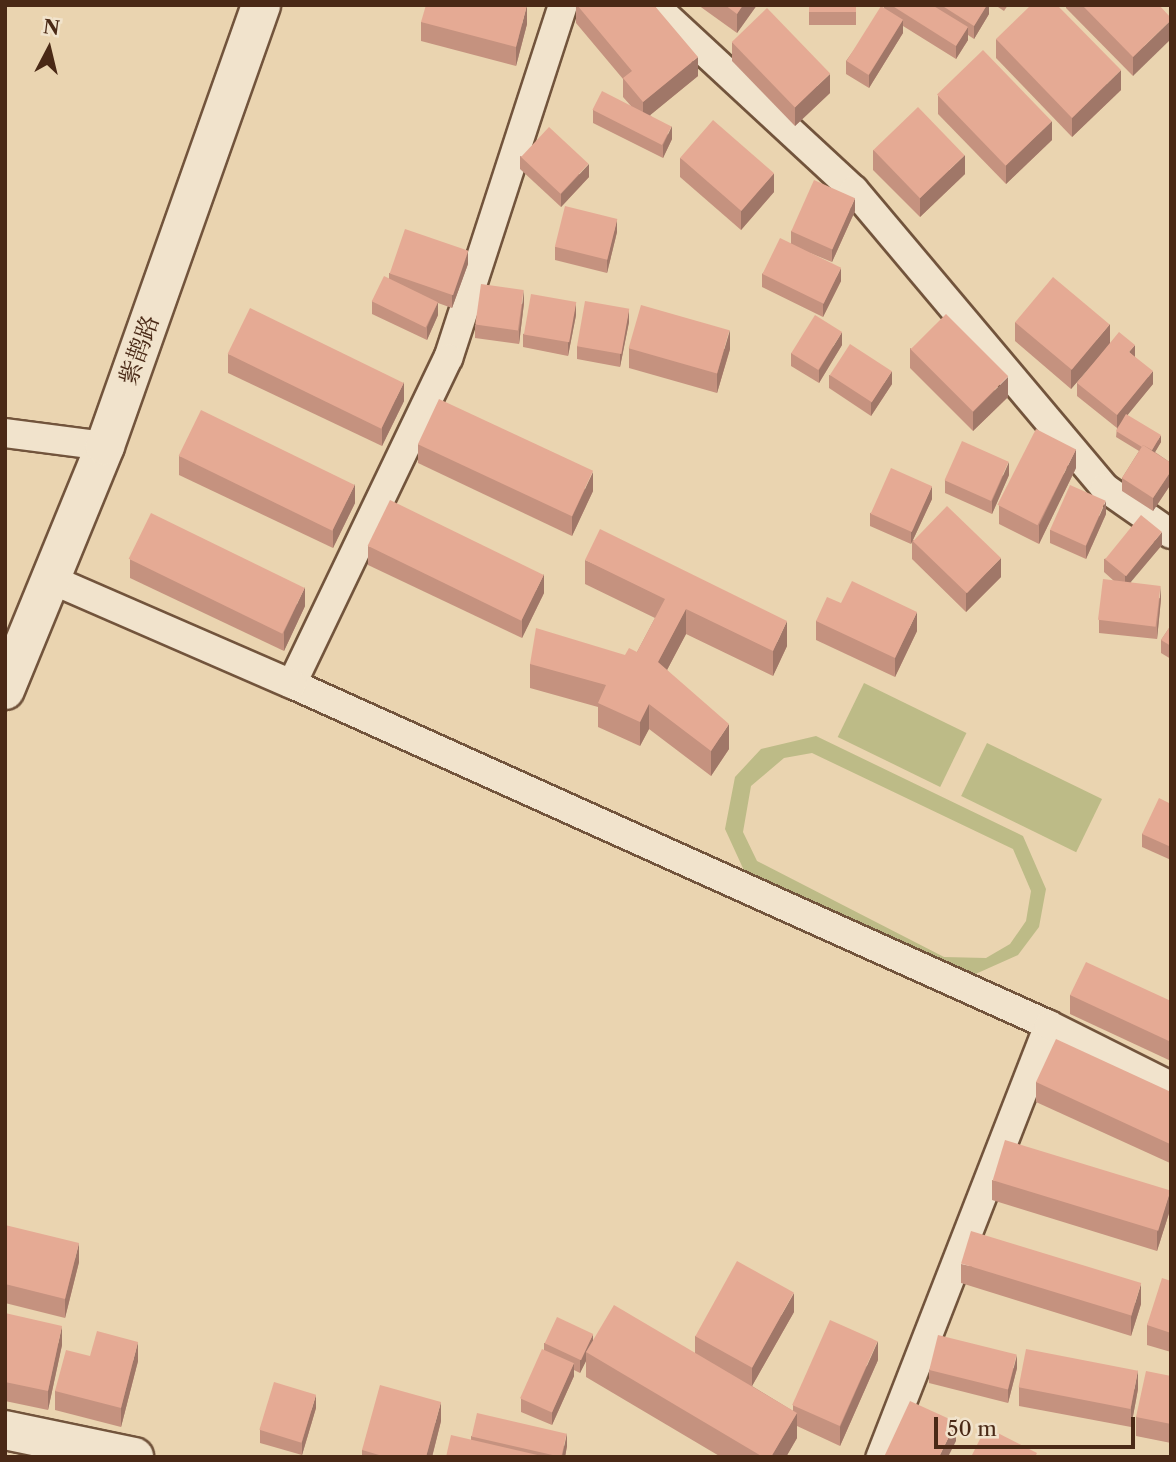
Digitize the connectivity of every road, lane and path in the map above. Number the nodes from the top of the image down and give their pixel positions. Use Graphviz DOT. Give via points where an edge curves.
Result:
graph roads {
  1 [pos="261,5"];
  2 [pos="563,5"];
  3 [pos="654,5"];
  4 [pos="5,433"];
  5 [pos="105,446"];
  6 [pos="1171,534"];
  7 [pos="50,579"];
  8 [pos="292,684"];
  9 [pos="5,690"];
  10 [pos="1049,1025"];
  11 [pos="1171,1086"];
  12 [pos="5,1430"];
  13 [pos="134,1457"];
  14 [pos="881,1457"];
  1 -- 5 [label="street, 紫鹊路"];
  2 -- 8 [label="street" via="448,358"];
  3 -- 6 [label="street" via="854,191 1105,488"];
  4 -- 5 [label="street"];
  5 -- 7 [label="street, 紫鹊路"];
  7 -- 8 [label="street"];
  7 -- 9 [label="street, 紫鹊路"];
  8 -- 10 [label="street"];
  10 -- 11 [label="street"];
  10 -- 14 [label="street"];
  12 -- 13 [label="street"];
}
